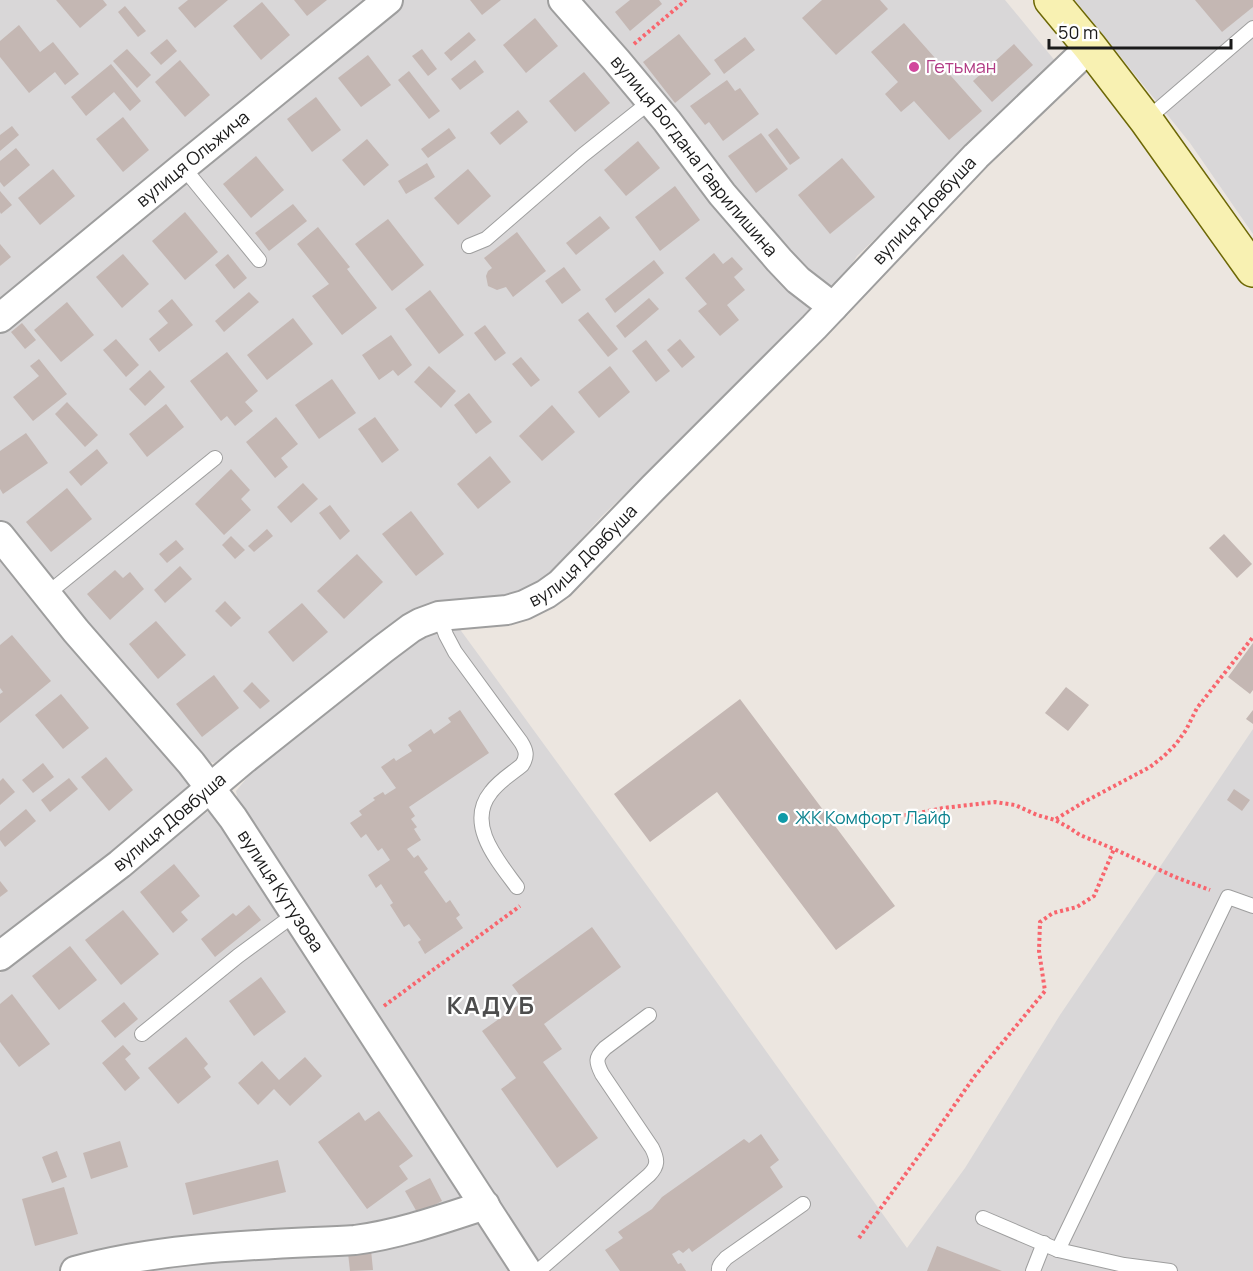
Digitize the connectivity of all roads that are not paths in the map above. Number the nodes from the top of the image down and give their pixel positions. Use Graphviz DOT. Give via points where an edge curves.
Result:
graph roads {
  1 [pos="388,0"];
  2 [pos="563,0"];
  3 [pos="1051,0"];
  4 [pos="1253,28"];
  5 [pos="1090,47"];
  6 [pos="651,101"];
  7 [pos="1146,120"];
  8 [pos="183,167"];
  9 [pos="469,246"];
  10 [pos="259,260"];
  11 [pos="1253,270"];
  12 [pos="833,307"];
  13 [pos="0,318"];
  14 [pos="215,458"];
  15 [pos="0,536"];
  16 [pos="46,594"];
  17 [pos="439,616"];
  18 [pos="211,788"];
  19 [pos="517,887"];
  20 [pos="1253,906"];
  21 [pos="295,914"];
  22 [pos="0,956"];
  23 [pos="649,1015"];
  24 [pos="142,1034"];
  25 [pos="803,1204"];
  26 [pos="485,1205"];
  27 [pos="984,1218"];
  28 [pos="1044,1244"];
  29 [pos="1058,1250"];
  30 [pos="75,1271"];
  31 [pos="527,1271"];
  32 [pos="537,1271"];
  33 [pos="719,1271"];
  34 [pos="1033,1271"];
  35 [pos="1170,1271"];
  1 -- 8 [label="street, вулиця Ольжича"];
  2 -- 6 [label="street, вулиця Богдана Гаврилишина"];
  3 -- 5 [label="main road"];
  4 -- 7 [label="lane"];
  5 -- 7 [label="main road"];
  5 -- 12 [label="street, вулиця Довбуша" via="976,156"];
  6 -- 9 [label="lane" via="486,239"];
  6 -- 12 [label="street, вулиця Богдана Гаврилишина" via="722,194 779,260"];
  7 -- 11 [label="main road"];
  8 -- 10 [label="lane"];
  8 -- 13 [label="street, вулиця Ольжича"];
  12 -- 17 [label="street, вулиця Довбуша" via="560,584 507,610"];
  14 -- 16 [label="lane"];
  15 -- 16 [label="street, вулиця Кутузова"];
  16 -- 18 [label="street, вулиця Кутузова"];
  17 -- 18 [label="street, вулиця Довбуша" via="411,628 383,649"];
  17 -- 19 [label="lane" via="455,652 526,753 522,765 490,793 481,822 491,850"];
  18 -- 21 [label="street, вулиця Кутузова"];
  18 -- 22 [label="street, вулиця Довбуша"];
  20 -- 29 [label="lane" via="1228,897"];
  21 -- 24 [label="lane"];
  21 -- 26 [label="street, вулиця Кутузова"];
  23 -- 32 [label="lane" via="605,1048 597,1060 602,1074 652,1148 656,1167"];
  25 -- 33 [label="lane" via="726,1258"];
  26 -- 30 [label="street" via="381,1237 170,1252"];
  26 -- 31 [label="street, вулиця Кутузова"];
  27 -- 28 [label="lane"];
  28 -- 29 [label="lane"];
  28 -- 34 [label="lane"];
  29 -- 35 [label="lane"];
}
